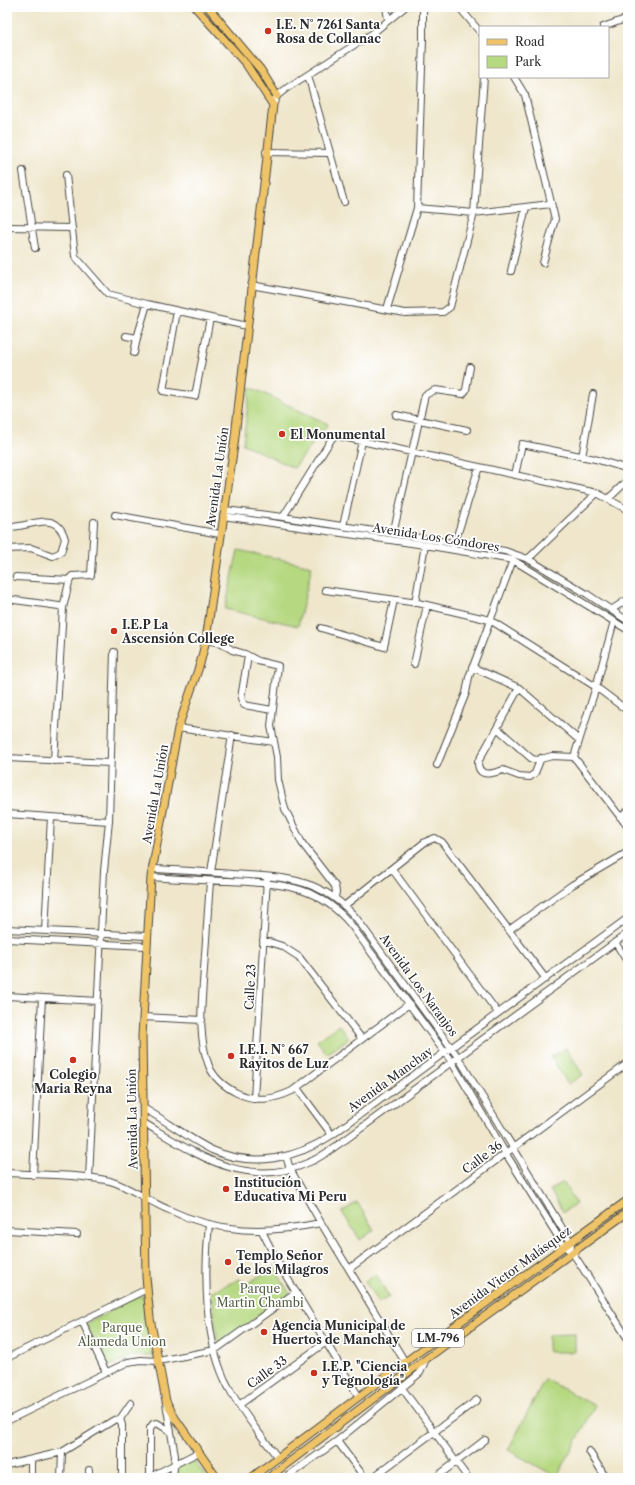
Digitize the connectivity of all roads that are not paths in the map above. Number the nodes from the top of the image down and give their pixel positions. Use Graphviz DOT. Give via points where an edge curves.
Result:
graph roads {
  1 [pos="195,7"];
  2 [pos="208,7"];
  3 [pos="386,7"];
  4 [pos="405,7"];
  5 [pos="423,7"];
  6 [pos="459,7"];
  7 [pos="628,18"];
  8 [pos="388,19"];
  9 [pos="606,26"];
  10 [pos="479,31"];
  11 [pos="308,75"];
  12 [pos="484,78"];
  13 [pos="515,78"];
  14 [pos="277,96"];
  15 [pos="273,105"];
  16 [pos="266,152"];
  17 [pos="330,153"];
  18 [pos="22,171"];
  19 [pos="66,175"];
  20 [pos="344,202"];
  21 [pos="551,204"];
  22 [pos="526,207"];
  23 [pos="417,208"];
  24 [pos="474,213"];
  25 [pos="7,227"];
  26 [pos="31,228"];
  27 [pos="72,228"];
  28 [pos="35,248"];
  29 [pos="543,263"];
  30 [pos="511,272"];
  31 [pos="251,285"];
  32 [pos="147,304"];
  33 [pos="387,309"];
  34 [pos="177,311"];
  35 [pos="210,318"];
  36 [pos="247,326"];
  37 [pos="126,336"];
  38 [pos="137,338"];
  39 [pos="134,353"];
  40 [pos="470,368"];
  41 [pos="593,394"];
  42 [pos="396,415"];
  43 [pos="419,420"];
  44 [pos="467,430"];
  45 [pos="362,441"];
  46 [pos="412,452"];
  47 [pos="582,457"];
  48 [pos="479,467"];
  49 [pos="628,469"];
  50 [pos="515,474"];
  51 [pos="628,480"];
  52 [pos="597,492"];
  53 [pos="608,499"];
  54 [pos="628,510"];
  55 [pos="224,513"];
  56 [pos="115,515"];
  57 [pos="283,517"];
  58 [pos="94,522"];
  59 [pos="343,526"];
  60 [pos="7,528"];
  61 [pos="220,534"];
  62 [pos="393,534"];
  63 [pos="455,543"];
  64 [pos="425,545"];
  65 [pos="7,549"];
  66 [pos="453,550"];
  67 [pos="528,559"];
  68 [pos="512,560"];
  69 [pos="16,577"];
  70 [pos="70,580"];
  71 [pos="325,590"];
  72 [pos="7,599"];
  73 [pos="628,599"];
  74 [pos="394,600"];
  75 [pos="415,603"];
  76 [pos="427,605"];
  77 [pos="63,608"];
  78 [pos="611,610"];
  79 [pos="490,620"];
  80 [pos="614,621"];
  81 [pos="628,621"];
  82 [pos="321,628"];
  83 [pos="628,630"];
  84 [pos="206,640"];
  85 [pos="114,652"];
  86 [pos="248,656"];
  87 [pos="414,664"];
  88 [pos="472,667"];
  89 [pos="596,687"];
  90 [pos="519,688"];
  91 [pos="272,710"];
  92 [pos="628,711"];
  93 [pos="178,728"];
  94 [pos="497,728"];
  95 [pos="232,735"];
  96 [pos="579,740"];
  97 [pos="274,742"];
  98 [pos="574,757"];
  99 [pos="7,758"];
  100 [pos="541,758"];
  101 [pos="54,760"];
  102 [pos="110,763"];
  103 [pos="437,765"];
  104 [pos="628,811"];
  105 [pos="7,814"];
  106 [pos="51,817"];
  107 [pos="620,817"];
  108 [pos="109,821"];
  109 [pos="628,827"];
  110 [pos="628,852"];
  111 [pos="153,869"];
  112 [pos="392,869"];
  113 [pos="211,872"];
  114 [pos="267,876"];
  115 [pos="151,877"];
  116 [pos="210,881"];
  117 [pos="266,883"];
  118 [pos="335,897"];
  119 [pos="344,906"];
  120 [pos="628,918"];
  121 [pos="7,929"];
  122 [pos="509,930"];
  123 [pos="45,931"];
  124 [pos="628,933"];
  125 [pos="102,934"];
  126 [pos="147,936"];
  127 [pos="7,939"];
  128 [pos="263,940"];
  129 [pos="615,942"];
  130 [pos="101,944"];
  131 [pos="146,946"];
  132 [pos="628,963"];
  133 [pos="546,979"];
  134 [pos="7,996"];
  135 [pos="42,998"];
  136 [pos="98,1001"];
  137 [pos="409,1004"];
  138 [pos="498,1013"];
  139 [pos="143,1017"];
  140 [pos="202,1020"];
  141 [pos="362,1039"];
  142 [pos="451,1047"];
  143 [pos="445,1052"];
  144 [pos="458,1057"];
  145 [pos="451,1061"];
  146 [pos="628,1063"];
  147 [pos="297,1088"];
  148 [pos="254,1099"];
  149 [pos="143,1108"];
  150 [pos="144,1123"];
  151 [pos="332,1135"];
  152 [pos="513,1148"];
  153 [pos="506,1154"];
  154 [pos="286,1156"];
  155 [pos="290,1169"];
  156 [pos="7,1173"];
  157 [pos="33,1175"];
  158 [pos="89,1178"];
  159 [pos="145,1198"];
  160 [pos="628,1200"];
  161 [pos="628,1212"];
  162 [pos="322,1223"];
  163 [pos="209,1224"];
  164 [pos="7,1230"];
  165 [pos="262,1231"];
  166 [pos="77,1234"];
  167 [pos="567,1243"];
  168 [pos="572,1252"];
  169 [pos="349,1269"];
  170 [pos="147,1289"];
  171 [pos="296,1292"];
  172 [pos="82,1321"];
  173 [pos="628,1339"];
  174 [pos="326,1342"];
  175 [pos="215,1350"];
  176 [pos="7,1358"];
  177 [pos="426,1359"];
  178 [pos="158,1361"];
  179 [pos="406,1362"];
  180 [pos="106,1372"];
  181 [pos="402,1388"];
  182 [pos="359,1397"];
  183 [pos="477,1400"];
  184 [pos="166,1401"];
  185 [pos="131,1403"];
  186 [pos="239,1405"];
  187 [pos="120,1419"];
  188 [pos="7,1421"];
  189 [pos="170,1431"];
  190 [pos="433,1432"];
  191 [pos="485,1440"];
  192 [pos="337,1441"];
  193 [pos="589,1451"];
  194 [pos="62,1452"];
  195 [pos="199,1452"];
  196 [pos="278,1458"];
  197 [pos="31,1460"];
  198 [pos="456,1462"];
  199 [pos="173,1464"];
  200 [pos="7,1465"];
  201 [pos="282,1467"];
  202 [pos="89,1470"];
  203 [pos="149,1477"];
  204 [pos="289,1477"];
  205 [pos="30,1478"];
  206 [pos="61,1478"];
  207 [pos="88,1478"];
  208 [pos="122,1478"];
  209 [pos="173,1478"];
  210 [pos="217,1478"];
  211 [pos="251,1478"];
  212 [pos="268,1478"];
  213 [pos="365,1478"];
  214 [pos="372,1478"];
  215 [pos="435,1478"];
  216 [pos="468,1478"];
  217 [pos="606,1478"];
  1 -- 15 [label="main road" via="246,64"];
  2 -- 14 [label="main road" via="261,70"];
  3 -- 8 [label="street"];
  4 -- 8 [label="street"];
  5 -- 23 [label="street"];
  6 -- 10 [label="street"];
  7 -- 9 [label="street"];
  8 -- 11 [label="street" via="373,33"];
  11 -- 14 [label="street"];
  11 -- 17 [label="street"];
  12 -- 24 [label="street"];
  13 -- 21 [label="street" via="525,95"];
  14 -- 15 [label="street"];
  15 -- 16 [label="main road, Avenida La Unión"];
  16 -- 17 [label="street"];
  16 -- 31 [label="main road, Avenida La Unión"];
  17 -- 20 [label="street"];
  18 -- 26 [label="street"];
  19 -- 27 [label="street"];
  21 -- 22 [label="street"];
  21 -- 29 [label="street" via="555,219"];
  22 -- 24 [label="street"];
  22 -- 30 [label="street"];
  23 -- 24 [label="street"];
  23 -- 33 [label="street"];
  24 -- 33 [label="street" via="450,307 443,312 427,314"];
  25 -- 26 [label="street"];
  26 -- 27 [label="street"];
  26 -- 28 [label="street"];
  27 -- 32 [label="street" via="75,256 106,292"];
  31 -- 33 [label="street"];
  31 -- 36 [label="main road, Avenida La Unión"];
  32 -- 34 [label="street"];
  32 -- 38 [label="street"];
  34 -- 35 [label="street"];
  34 -- 35 [label="street" via="163,391 195,396"];
  35 -- 36 [label="street"];
  36 -- 55 [label="main road, Avenida La Unión"];
  37 -- 38 [label="street"];
  38 -- 39 [label="street"];
  40 -- 43 [label="street" via="463,394 435,390 425,395"];
  41 -- 47 [label="street"];
  42 -- 43 [label="street"];
  43 -- 44 [label="street"];
  43 -- 46 [label="street"];
  45 -- 46 [label="street"];
  45 -- 57 [label="street" via="334,435"];
  45 -- 59 [label="street"];
  46 -- 48 [label="street"];
  46 -- 62 [label="street"];
  47 -- 49 [label="street"];
  47 -- 50 [label="street" via="522,444"];
  48 -- 50 [label="street"];
  48 -- 63 [label="street"];
  50 -- 52 [label="street"];
  51 -- 53 [label="street"];
  52 -- 53 [label="street"];
  52 -- 67 [label="street"];
  53 -- 54 [label="street"];
  55 -- 57 [label="street, Avenida Los Cóndores"];
  55 -- 61 [label="main road, Avenida La Unión"];
  55 -- 64 [label="street, Avenida Los Cóndores"];
  56 -- 61 [label="street"];
  57 -- 59 [label="street, Avenida Los Cóndores"];
  58 -- 70 [label="street" via="91,575 72,576"];
  59 -- 62 [label="street, Avenida Los Cóndores"];
  60 -- 65 [label="street" via="34,522 50,522 61,529 65,540 61,552 53,556 31,548"];
  61 -- 84 [label="main road, Avenida La Unión"];
  62 -- 63 [label="street, Avenida Los Cóndores"];
  63 -- 66 [label="street"];
  63 -- 67 [label="street, Avenida Los Cóndores" via="505,551"];
  64 -- 66 [label="street, Avenida Los Cóndores"];
  64 -- 75 [label="street"];
  66 -- 68 [label="street, Avenida Los Cóndores"];
  67 -- 78 [label="street, Avenida Los Cóndores"];
  68 -- 79 [label="street"];
  68 -- 80 [label="street, Avenida Los Cóndores"];
  69 -- 70 [label="street"];
  70 -- 77 [label="street"];
  71 -- 74 [label="street"];
  72 -- 77 [label="street"];
  73 -- 78 [label="street"];
  74 -- 75 [label="street"];
  74 -- 82 [label="street" via="384,647"];
  75 -- 76 [label="street"];
  76 -- 79 [label="street"];
  76 -- 87 [label="street"];
  77 -- 101 [label="street"];
  78 -- 81 [label="street, Avenida Los Cóndores"];
  79 -- 88 [label="street"];
  79 -- 89 [label="street"];
  80 -- 83 [label="street, Avenida Los Cóndores"];
  80 -- 89 [label="street"];
  84 -- 86 [label="street" via="222,643"];
  84 -- 93 [label="main road, Avenida La Unión"];
  85 -- 102 [label="street"];
  86 -- 91 [label="street" via="258,662 278,666"];
  86 -- 91 [label="street" via="241,698 244,705"];
  88 -- 90 [label="street"];
  88 -- 103 [label="street" via="466,693"];
  89 -- 92 [label="street"];
  89 -- 96 [label="street"];
  90 -- 94 [label="street"];
  90 -- 96 [label="street"];
  91 -- 97 [label="street"];
  93 -- 95 [label="street"];
  93 -- 111 [label="main road, Avenida La Unión"];
  94 -- 100 [label="street" via="532,759"];
  94 -- 100 [label="street" via="478,762 480,772 492,774 503,770 530,777 535,773"];
  95 -- 97 [label="street"];
  95 -- 113 [label="street"];
  96 -- 98 [label="street"];
  97 -- 118 [label="street" via="278,780 285,809 302,843 335,886"];
  98 -- 100 [label="street"];
  98 -- 107 [label="street"];
  99 -- 101 [label="street"];
  101 -- 102 [label="street"];
  102 -- 108 [label="street"];
  104 -- 107 [label="street"];
  105 -- 106 [label="street"];
  106 -- 108 [label="street"];
  106 -- 123 [label="street"];
  107 -- 109 [label="street"];
  108 -- 125 [label="street"];
  110 -- 122 [label="street" via="572,885"];
  111 -- 113 [label="street, Avenida Los Naranjos"];
  111 -- 115 [label="main road, Avenida La Unión"];
  112 -- 119 [label="street"];
  112 -- 122 [label="street" via="425,842 435,838 439,840"];
  112 -- 138 [label="street"];
  113 -- 114 [label="street, Avenida Los Naranjos"];
  114 -- 117 [label="street, Calle 23"];
  114 -- 118 [label="street, Avenida Los Naranjos" via="287,877 304,882"];
  115 -- 116 [label="street, Avenida Los Naranjos"];
  115 -- 126 [label="main road, Avenida La Unión"];
  116 -- 117 [label="street, Avenida Los Naranjos"];
  116 -- 140 [label="street"];
  117 -- 128 [label="street, Calle 23"];
  117 -- 137 [label="street, Avenida Los Naranjos" via="301,889 318,896 332,906 350,925"];
  118 -- 119 [label="street, Avenida Los Naranjos"];
  119 -- 142 [label="street, Avenida Los Naranjos" via="361,925"];
  120 -- 133 [label="street, Avenida Manchay"];
  121 -- 123 [label="street"];
  122 -- 133 [label="street"];
  123 -- 125 [label="street"];
  124 -- 129 [label="street, Avenida Manchay"];
  125 -- 126 [label="street"];
  125 -- 130 [label="street"];
  126 -- 131 [label="main road, Avenida La Unión"];
  127 -- 130 [label="street"];
  128 -- 141 [label="street" via="282,946 299,958"];
  128 -- 148 [label="street, Calle 23"];
  129 -- 132 [label="street"];
  129 -- 144 [label="street, Avenida Manchay"];
  130 -- 131 [label="street"];
  130 -- 136 [label="street"];
  131 -- 139 [label="main road, Avenida La Unión"];
  133 -- 138 [label="street, Avenida Manchay"];
  134 -- 135 [label="street"];
  135 -- 136 [label="street"];
  135 -- 157 [label="street"];
  136 -- 158 [label="street"];
  137 -- 141 [label="street"];
  137 -- 143 [label="street, Avenida Los Naranjos"];
  138 -- 142 [label="street, Avenida Manchay"];
  139 -- 140 [label="street"];
  139 -- 149 [label="main road, Avenida La Unión"];
  140 -- 148 [label="street" via="206,1055 212,1070 228,1088"];
  141 -- 147 [label="street"];
  142 -- 143 [label="street, Avenida Manchay"];
  142 -- 144 [label="street, Avenida Los Naranjos"];
  143 -- 145 [label="street, Avenida Los Naranjos"];
  143 -- 151 [label="street, Avenida Manchay"];
  144 -- 145 [label="street, Avenida Manchay"];
  144 -- 152 [label="street, Avenida Los Naranjos"];
  145 -- 153 [label="street, Avenida Los Naranjos"];
  145 -- 155 [label="street, Avenida Manchay" via="325,1154"];
  146 -- 152 [label="street, Calle 36"];
  147 -- 148 [label="street" via="279,1096"];
  147 -- 151 [label="street"];
  149 -- 150 [label="main road, Avenida La Unión"];
  149 -- 154 [label="street, Avenida Manchay" via="221,1153 257,1160"];
  150 -- 155 [label="street, Avenida Manchay" via="198,1156 220,1166 260,1172"];
  150 -- 159 [label="main road, Avenida La Unión"];
  151 -- 154 [label="street, Avenida Manchay" via="305,1151"];
  152 -- 153 [label="street, Calle 36"];
  152 -- 167 [label="street, Avenida Los Naranjos"];
  153 -- 167 [label="street, Avenida Los Naranjos"];
  153 -- 169 [label="street, Calle 36"];
  154 -- 155 [label="street"];
  155 -- 162 [label="street"];
  156 -- 157 [label="street"];
  157 -- 158 [label="street"];
  158 -- 159 [label="street" via="116,1183"];
  159 -- 163 [label="street" via="176,1214"];
  159 -- 170 [label="main road, Avenida La Unión"];
  160 -- 167 [label="main road, Avenida Victor Malásquez / LM-796"];
  161 -- 168 [label="main road, Avenida Victor Malásquez / LM-796"];
  162 -- 165 [label="street"];
  162 -- 169 [label="street"];
  163 -- 165 [label="street"];
  163 -- 175 [label="street" via="205,1272"];
  164 -- 166 [label="street"];
  165 -- 171 [label="street"];
  167 -- 168 [label="street, Avenida Los Naranjos"];
  167 -- 179 [label="main road, Avenida Victor Malásquez / LM-796"];
  168 -- 173 [label="street, Avenida Los Naranjos"];
  168 -- 177 [label="main road, Avenida Victor Malásquez / LM-796"];
  169 -- 179 [label="street"];
  170 -- 172 [label="street"];
  170 -- 178 [label="main road, Avenida La Unión"];
  171 -- 174 [label="street"];
  171 -- 175 [label="street"];
  172 -- 176 [label="street"];
  172 -- 180 [label="street"];
  174 -- 182 [label="street"];
  174 -- 186 [label="street, Calle 33"];
  175 -- 178 [label="street"];
  175 -- 186 [label="street" via="222,1375"];
  177 -- 181 [label="street" via="420,1373"];
  177 -- 201 [label="main road, Avenida Victor Malásquez / LM-796"];
  178 -- 180 [label="street" via="132,1361"];
  178 -- 184 [label="main road, Avenida La Unión"];
  179 -- 182 [label="main road, Avenida Victor Malásquez / LM-796"];
  180 -- 188 [label="street"];
  181 -- 190 [label="street"];
  181 -- 192 [label="street"];
  182 -- 196 [label="main road, Avenida Victor Malásquez / LM-796"];
  183 -- 190 [label="street"];
  184 -- 189 [label="street"];
  184 -- 195 [label="main road, Avenida La Unión" via="174,1418"];
  185 -- 187 [label="street"];
  186 -- 196 [label="street"];
  187 -- 194 [label="street" via="114,1420"];
  187 -- 208 [label="street"];
  189 -- 199 [label="street" via="175,1456"];
  189 -- 203 [label="street" via="157,1423 150,1428"];
  190 -- 198 [label="street"];
  190 -- 214 [label="street"];
  191 -- 198 [label="street"];
  192 -- 204 [label="street"];
  192 -- 213 [label="street"];
  193 -- 217 [label="street"];
  194 -- 197 [label="street"];
  194 -- 206 [label="street"];
  195 -- 199 [label="street"];
  195 -- 210 [label="main road, Avenida La Unión"];
  196 -- 211 [label="main road, Avenida Victor Malásquez / LM-796"];
  197 -- 200 [label="street"];
  197 -- 205 [label="street"];
  198 -- 215 [label="street"];
  198 -- 216 [label="street"];
  199 -- 203 [label="street"];
  199 -- 209 [label="street"];
  201 -- 204 [label="street"];
  201 -- 212 [label="main road, Avenida Victor Malásquez / LM-796"];
  202 -- 207 [label="street"];
}
